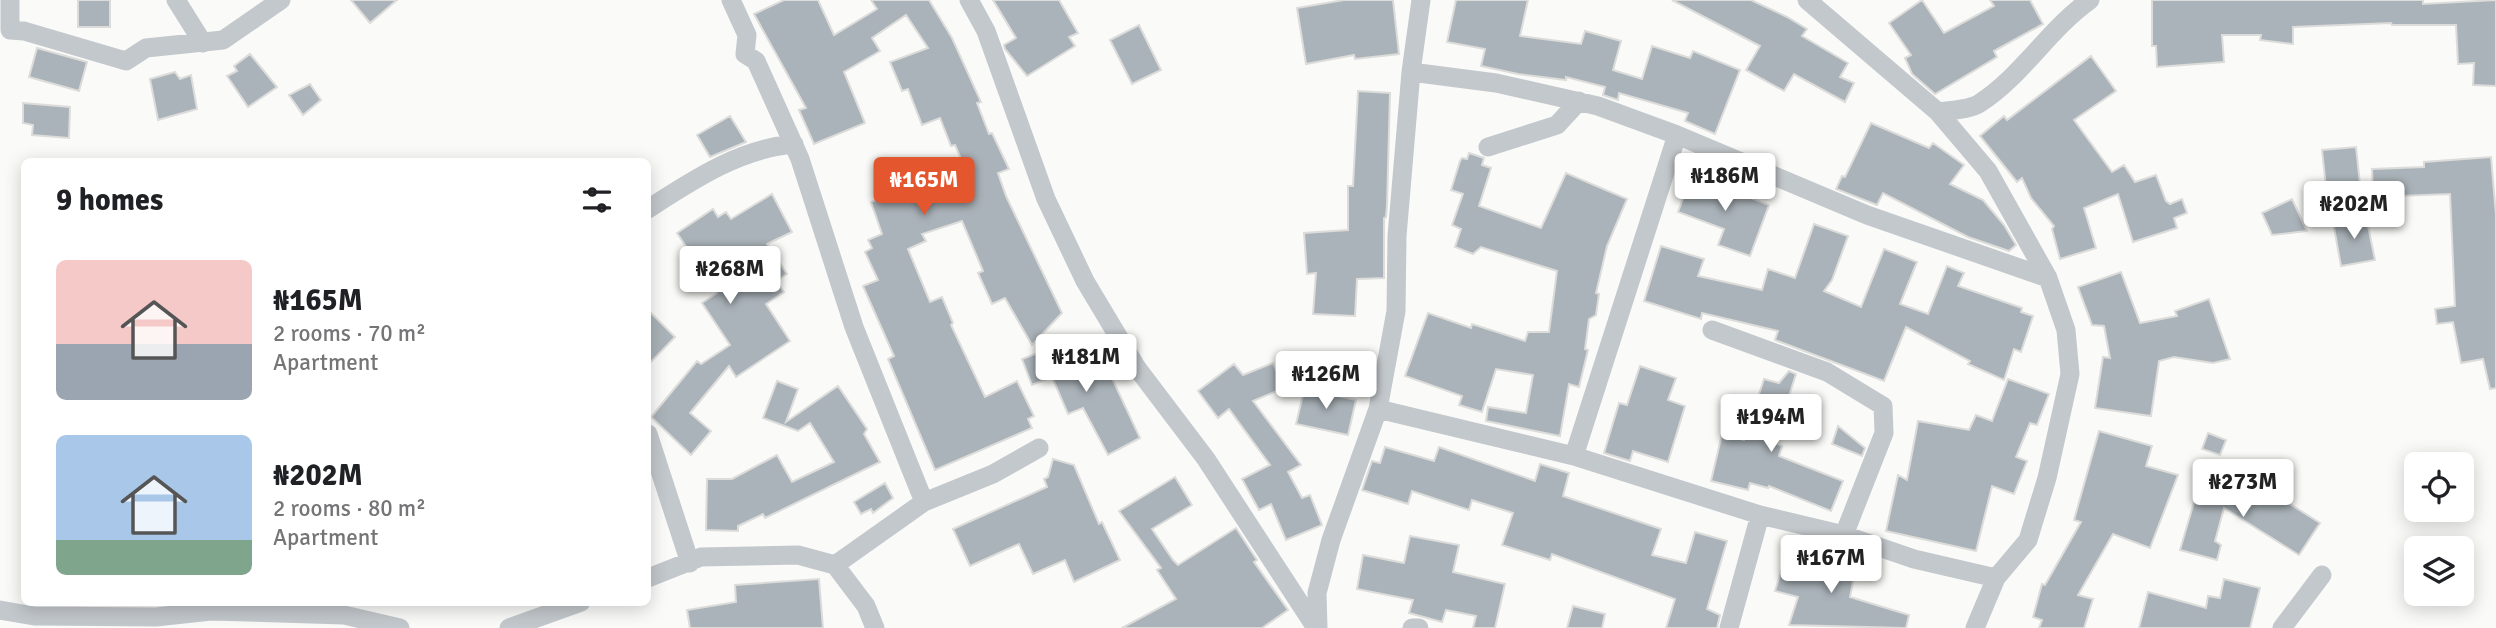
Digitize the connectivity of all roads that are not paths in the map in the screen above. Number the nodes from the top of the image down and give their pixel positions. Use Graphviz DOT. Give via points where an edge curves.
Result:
graph roads {
  1 [pos="9,0"];
  2 [pos="176,0"];
  3 [pos="281,0"];
  4 [pos="731,0"];
  5 [pos="969,0"];
  6 [pos="1421,0"];
  7 [pos="1807,0"];
  8 [pos="2090,0"];
  9 [pos="203,43"];
  10 [pos="1411,72"];
  11 [pos="1579,102"];
  12 [pos="1938,112"];
  13 [pos="1678,135"];
  14 [pos="794,144"];
  15 [pos="1488,147"];
  16 [pos="651,207"];
  17 [pos="2048,278"];
  18 [pos="1712,330"];
  19 [pos="1378,409"];
  20 [pos="651,443"];
  21 [pos="1039,449"];
  22 [pos="1574,456"];
  23 [pos="924,502"];
  24 [pos="1760,515"];
  25 [pos="1844,536"];
  26 [pos="690,563"];
  27 [pos="835,565"];
  28 [pos="2322,575"];
  29 [pos="651,577"];
  30 [pos="1996,578"];
  31 [pos="570,606"];
  32 [pos="0,610"];
  33 [pos="156,623"];
  34 [pos="400,628"];
  35 [pos="509,628"];
  36 [pos="875,628"];
  37 [pos="1317,628"];
  38 [pos="1412,628"];
  39 [pos="1419,628"];
  40 [pos="1729,628"];
  41 [pos="1976,628"];
  42 [pos="2282,628"];
  1 -- 9 [label="street" via="10,30 126,61 146,48"];
  2 -- 9 [label="street"];
  3 -- 9 [label="street" via="232,36"];
  4 -- 14 [label="street" via="747,35 745,54 756,61"];
  5 -- 37 [label="street" via="986,31 1046,200 1085,281 1137,368 1206,459"];
  6 -- 10 [label="street"];
  7 -- 12 [label="street"];
  8 -- 12 [label="street" via="1978,105"];
  10 -- 11 [label="street" via="1496,83"];
  10 -- 19 [label="street" via="1395,311"];
  11 -- 13 [label="street"];
  11 -- 15 [label="street" via="1557,125"];
  12 -- 17 [label="street" via="1988,171"];
  13 -- 17 [label="street" via="1867,215"];
  13 -- 22 [label="street"];
  14 -- 16 [label="street" via="767,146 738,156"];
  14 -- 23 [label="street" via="853,327"];
  17 -- 30 [label="street" via="2066,330 2070,374 2028,540"];
  18 -- 25 [label="street" via="1827,372 1883,406 1884,433"];
  19 -- 22 [label="street"];
  19 -- 37 [label="street" via="1331,540 1317,593"];
  20 -- 26 [label="street"];
  21 -- 23 [label="street"];
  22 -- 24 [label="street"];
  23 -- 27 [label="street"];
  24 -- 25 [label="street"];
  24 -- 40 [label="street"];
  25 -- 30 [label="street" via="1914,559"];
  26 -- 27 [label="street" via="701,557 798,555"];
  26 -- 29 [label="street"];
  27 -- 36 [label="street" via="866,606"];
  28 -- 42 [label="street"];
  30 -- 41 [label="street"];
  31 -- 35 [label="street"];
  32 -- 33 [label="street"];
  33 -- 34 [label="street" via="212,611 344,615"];
  38 -- 39 [label="street"];
}
